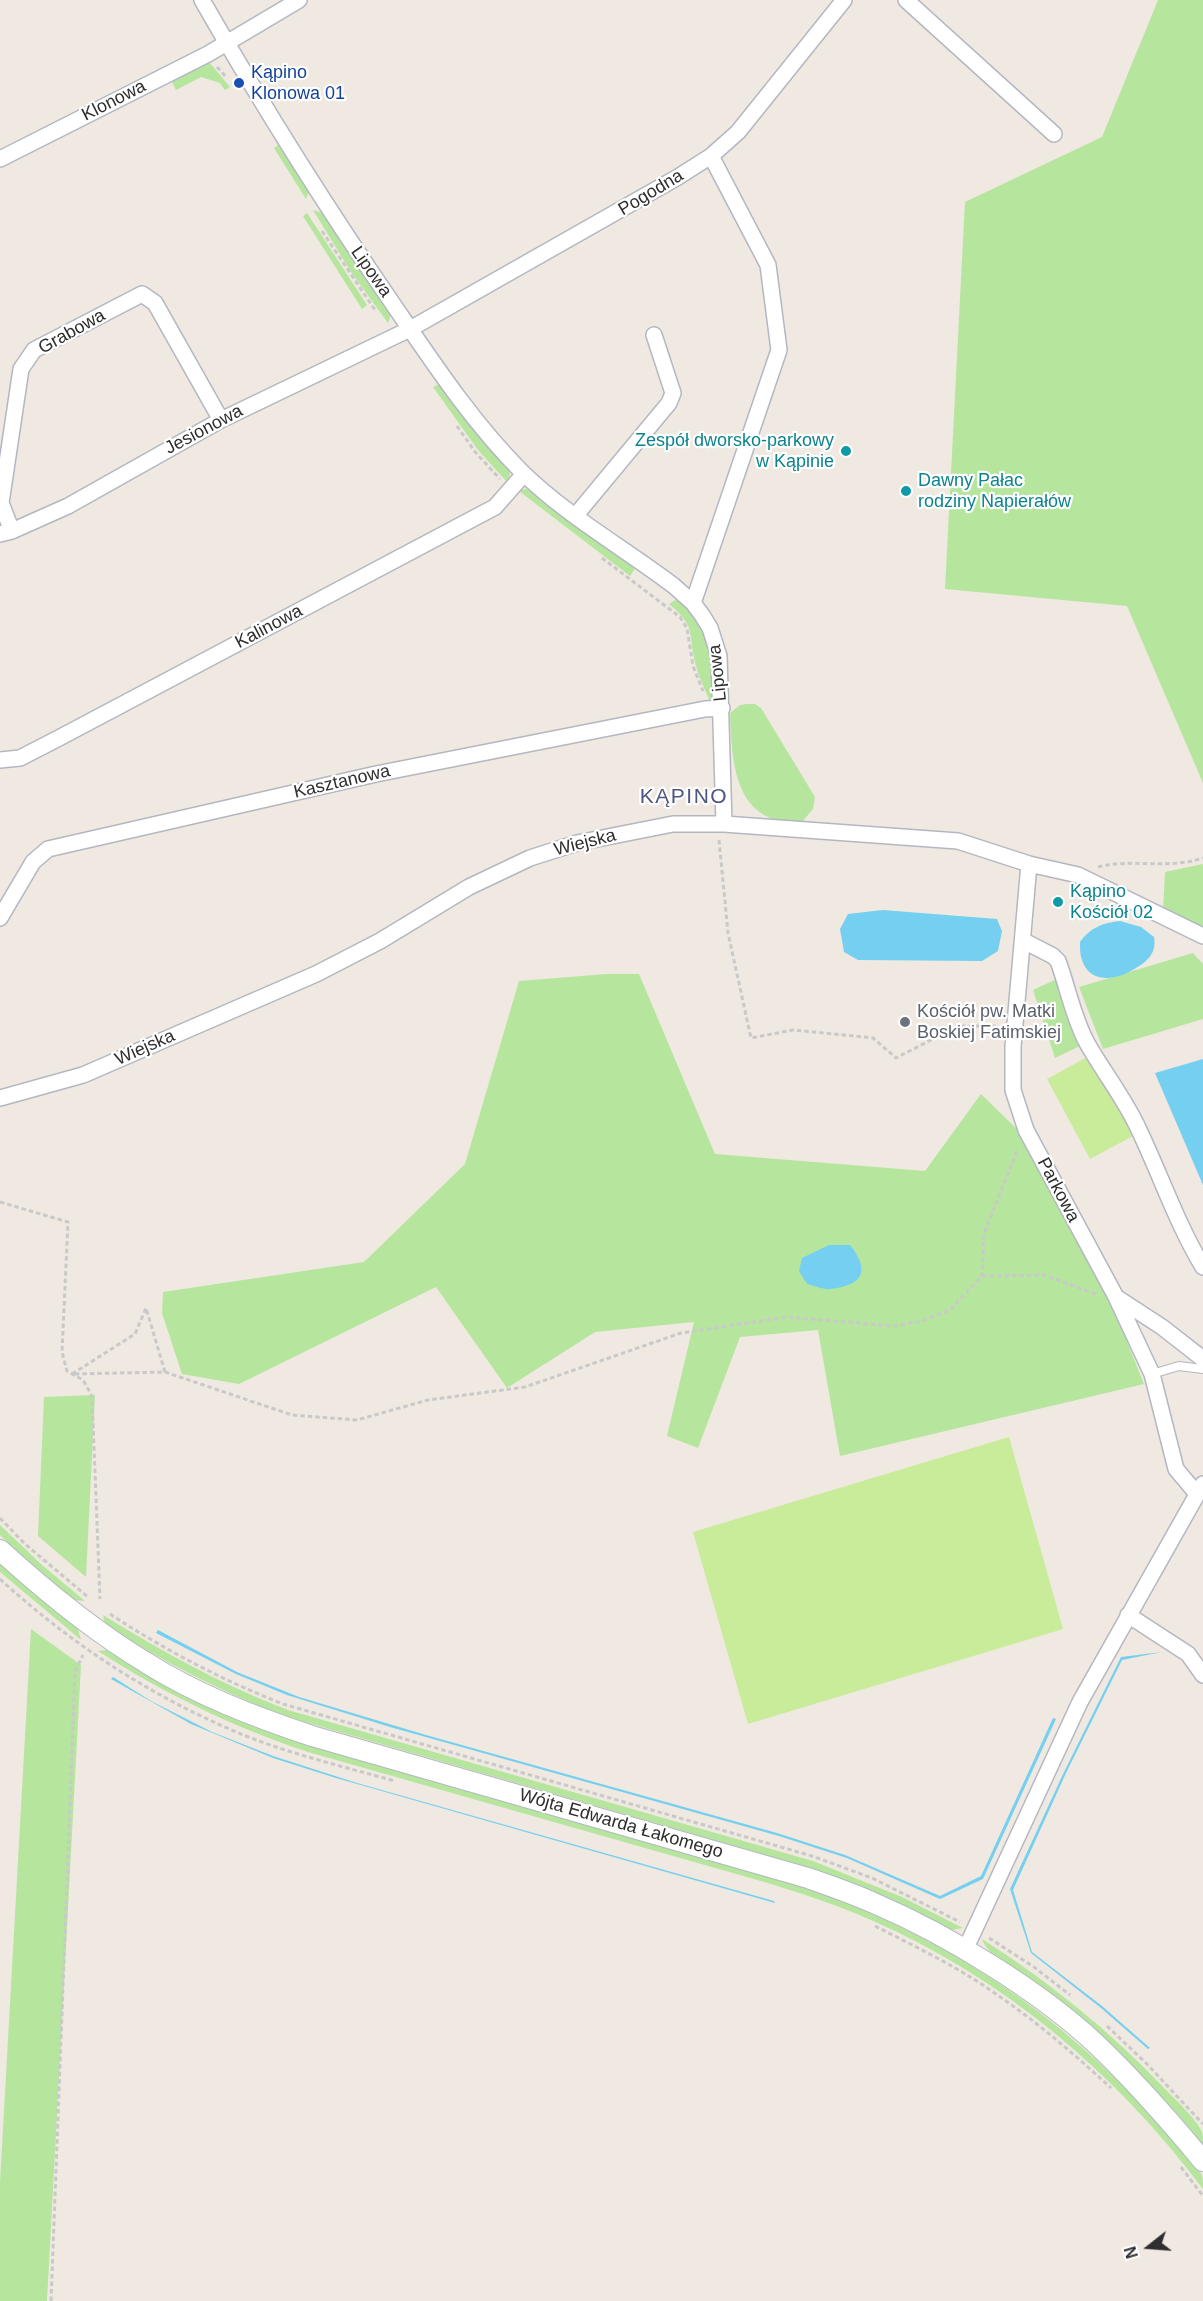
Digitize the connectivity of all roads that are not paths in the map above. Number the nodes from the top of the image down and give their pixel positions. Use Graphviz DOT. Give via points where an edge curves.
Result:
graph roads {
  1 [pos="202,0"];
  2 [pos="299,0"];
  3 [pos="844,0"];
  4 [pos="906,0"];
  5 [pos="227,43"];
  6 [pos="1054,134"];
  7 [pos="711,156"];
  8 [pos="0,159"];
  9 [pos="410,329"];
  10 [pos="654,335"];
  11 [pos="221,420"];
  12 [pos="524,474"];
  13 [pos="576,515"];
  14 [pos="6,533"];
  15 [pos="693,603"];
  16 [pos="722,708"];
  17 [pos="0,760"];
  18 [pos="724,824"];
  19 [pos="1029,864"];
  20 [pos="0,918"];
  21 [pos="1203,936"];
  22 [pos="1024,941"];
  23 [pos="0,1098"];
  24 [pos="1203,1267"];
  25 [pos="1116,1297"];
  26 [pos="1203,1359"];
  27 [pos="1203,1369"];
  28 [pos="1152,1374"];
  29 [pos="1200,1489"];
  30 [pos="0,1550"];
  31 [pos="1128,1615"];
  32 [pos="1203,1675"];
  33 [pos="965,1950"];
  34 [pos="1203,2161"];
  1 -- 5 [label="street, Lipowa"];
  2 -- 5 [label="street, Klonowa"];
  3 -- 7 [label="street, Pogodna" via="738,132"];
  4 -- 6 [label="street"];
  5 -- 8 [label="street, Klonowa"];
  5 -- 9 [label="street, Lipowa" via="341,229"];
  7 -- 9 [label="street, Pogodna"];
  7 -- 15 [label="street" via="768,265 779,350"];
  9 -- 11 [label="street, Jesionowa"];
  9 -- 12 [label="street, Lipowa" via="484,430"];
  10 -- 13 [label="street" via="673,393 669,403"];
  11 -- 14 [label="street, Jesionowa" via="68,506"];
  11 -- 14 [label="street, Grabowa" via="155,303 142,294 34,350 21,369 1,503"];
  12 -- 13 [label="street, Lipowa"];
  12 -- 17 [label="street, Kalinowa" via="495,507 20,758"];
  13 -- 15 [label="street, Lipowa"];
  15 -- 16 [label="street, Lipowa" via="716,641"];
  16 -- 18 [label="street, Lipowa"];
  16 -- 20 [label="street, Kasztanowa" via="376,774 48,849 33,862"];
  18 -- 19 [label="street, Wiejska" via="958,841"];
  18 -- 23 [label="street, Wiejska" via="673,824 577,843 530,858 469,887 316,974 83,1075"];
  19 -- 21 [label="street, Wiejska" via="1078,875"];
  19 -- 22 [label="street, Parkowa"];
  22 -- 24 [label="street" via="1058,961 1087,1043 1136,1123"];
  22 -- 25 [label="street, Parkowa" via="1013,1090 1026,1130"];
  25 -- 26 [label="street"];
  25 -- 28 [label="street, Parkowa"];
  27 -- 28 [label="lane" via="1179,1366"];
  28 -- 29 [label="street, Parkowa" via="1176,1469"];
  29 -- 31 [label="street"];
  30 -- 33 [label="street, Wójta Edwarda Łakomego" via="42,1588 146,1663 258,1718 808,1878 877,1904"];
  31 -- 32 [label="street" via="1188,1654"];
  31 -- 33 [label="street" via="1080,1702"];
  33 -- 34 [label="street, Wójta Edwarda Łakomego" via="1027,1990 1094,2042 1159,2108"];
}
